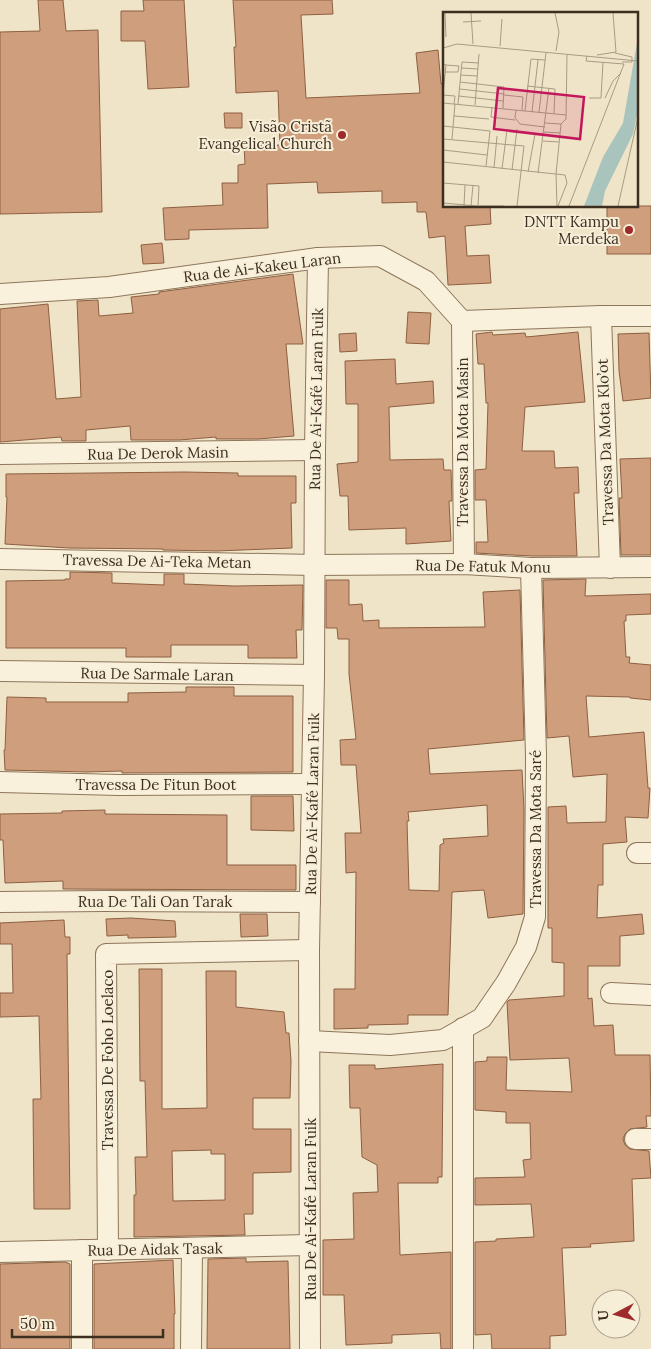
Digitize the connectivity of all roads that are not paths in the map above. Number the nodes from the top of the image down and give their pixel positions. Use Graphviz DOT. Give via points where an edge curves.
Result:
graph roads {
  1 [pos="318,258"];
  2 [pos="0,294"];
  3 [pos="601,316"];
  4 [pos="651,316"];
  5 [pos="462,321"];
  6 [pos="315,450"];
  7 [pos="0,454"];
  8 [pos="0,559"];
  9 [pos="464,564"];
  10 [pos="314,565"];
  11 [pos="651,567"];
  12 [pos="531,568"];
  13 [pos="610,568"];
  14 [pos="0,671"];
  15 [pos="314,675"];
  16 [pos="0,782"];
  17 [pos="311,784"];
  18 [pos="0,902"];
  19 [pos="310,902"];
  20 [pos="309,950"];
  21 [pos="611,993"];
  22 [pos="651,996"];
  23 [pos="464,1028"];
  24 [pos="309,1041"];
  25 [pos="309,1245"];
  26 [pos="192,1248"];
  27 [pos="82,1250"];
  28 [pos="108,1250"];
  29 [pos="0,1252"];
  30 [pos="82,1349"];
  31 [pos="191,1349"];
  32 [pos="310,1349"];
  33 [pos="464,1349"];
  1 -- 2 [label="street, Rua de Ai-Kakeu Laran" via="109,286"];
  1 -- 5 [label="street, Rua de Ai-Kakeu Laran" via="380,256 426,281"];
  1 -- 6 [label="street, Rua De Ai-Kafé Laran Fuik"];
  3 -- 4 [label="street"];
  3 -- 5 [label="street"];
  3 -- 13 [label="street, Travessa Da Mota Klo’ot"];
  5 -- 9 [label="street, Travessa Da Mota Masin"];
  6 -- 7 [label="street, Rua De Derok Masin"];
  6 -- 10 [label="street, Rua De Ai-Kafé Laran Fuik"];
  8 -- 10 [label="street, Travessa De Ai-Teka Metan"];
  9 -- 10 [label="street, Rua De Fatuk Monu"];
  9 -- 12 [label="street, Rua De Fatuk Monu"];
  10 -- 15 [label="street, Rua De Ai-Kafé Laran Fuik"];
  11 -- 13 [label="street, Rua De Fatuk Monu"];
  12 -- 13 [label="street, Rua De Fatuk Monu"];
  12 -- 23 [label="street, Travessa Da Mota Saré" via="536,756 535,917 526,947 506,983 482,1018"];
  14 -- 15 [label="street, Rua De Sarmale Laran"];
  15 -- 17 [label="street, Rua De Ai-Kafé Laran Fuik"];
  16 -- 17 [label="street, Travessa De Fitun Boot"];
  17 -- 19 [label="street, Rua De Ai-Kafé Laran Fuik"];
  18 -- 19 [label="street, Rua De Tali Oan Tarak"];
  19 -- 20 [label="street, Rua De Ai-Kafé Laran Fuik"];
  20 -- 24 [label="street, Rua De Ai-Kafé Laran Fuik"];
  20 -- 28 [label="street, Travessa De Foho Loelaco" via="106,954"];
  21 -- 22 [label="street"];
  23 -- 24 [label="street, Travessa Da Mota Saré" via="444,1040 390,1045"];
  23 -- 33 [label="street"];
  24 -- 25 [label="street, Rua De Ai-Kafé Laran Fuik"];
  25 -- 26 [label="street, Rua De Aidak Tasak"];
  25 -- 32 [label="street, Rua De Ai-Kafé Laran Fuik"];
  26 -- 28 [label="street, Rua De Aidak Tasak"];
  26 -- 31 [label="street"];
  27 -- 28 [label="street, Rua De Aidak Tasak"];
  27 -- 29 [label="street, Rua De Aidak Tasak"];
  27 -- 30 [label="street"];
}
